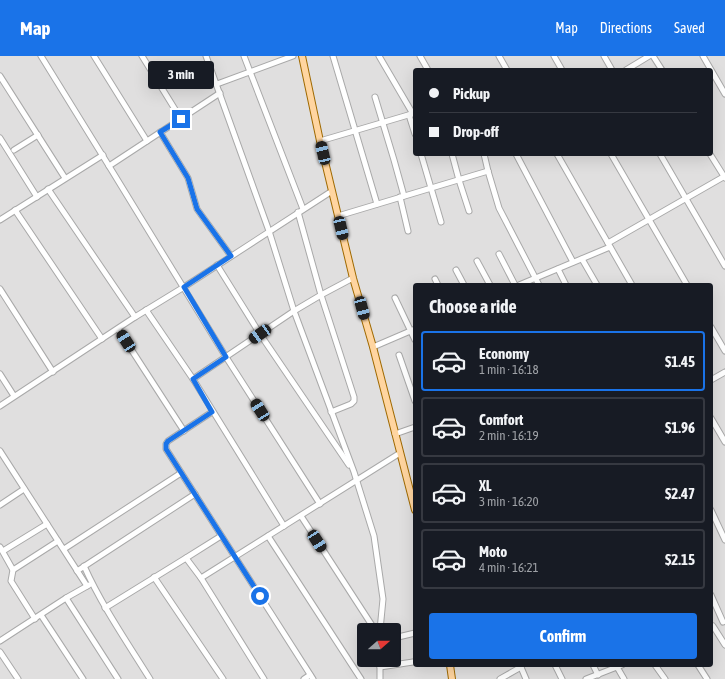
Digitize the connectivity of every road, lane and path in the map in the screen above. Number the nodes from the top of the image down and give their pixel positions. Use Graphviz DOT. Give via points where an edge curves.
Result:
graph roads {
  1 [pos="41,56"];
  2 [pos="94,56"];
  3 [pos="142,56"];
  4 [pos="206,56"];
  5 [pos="244,56"];
  6 [pos="293,56"];
  7 [pos="302,56"];
  8 [pos="333,56"];
  9 [pos="379,56"];
  10 [pos="420,56"];
  11 [pos="499,56"];
  12 [pos="554,56"];
  13 [pos="604,56"];
  14 [pos="649,56"];
  15 [pos="654,56"];
  16 [pos="704,56"];
  17 [pos="283,58"];
  18 [pos="427,68"];
  19 [pos="506,68"];
  20 [pos="561,68"];
  21 [pos="611,68"];
  22 [pos="629,68"];
  23 [pos="661,68"];
  24 [pos="711,68"];
  25 [pos="250,72"];
  26 [pos="713,72"];
  27 [pos="0,76"];
  28 [pos="217,84"];
  29 [pos="220,93"];
  30 [pos="725,94"];
  31 [pos="375,97"];
  32 [pos="412,114"];
  33 [pos="181,119"];
  34 [pos="383,122"];
  35 [pos="355,131"];
  36 [pos="160,132"];
  37 [pos="38,135"];
  38 [pos="0,138"];
  39 [pos="147,141"];
  40 [pos="320,141"];
  41 [pos="14,150"];
  42 [pos="102,155"];
  43 [pos="422,156"];
  44 [pos="453,156"];
  45 [pos="484,156"];
  46 [pos="517,156"];
  47 [pos="559,156"];
  48 [pos="612,156"];
  49 [pos="661,156"];
  50 [pos="711,156"];
  51 [pos="109,166"];
  52 [pos="488,171"];
  53 [pos="725,177"];
  54 [pos="65,178"];
  55 [pos="459,180"];
  56 [pos="431,188"];
  57 [pos="48,189"];
  58 [pos="332,191"];
  59 [pos="36,196"];
  60 [pos="402,196"];
  61 [pos="685,198"];
  62 [pos="377,204"];
  63 [pos="15,210"];
  64 [pos="300,210"];
  65 [pos="469,211"];
  66 [pos="338,216"];
  67 [pos="1,217"];
  68 [pos="649,220"];
  69 [pos="441,222"];
  70 [pos="269,231"];
  71 [pos="408,231"];
  72 [pos="609,245"];
  73 [pos="499,254"];
  74 [pos="231,256"];
  75 [pos="582,259"];
  76 [pos="477,262"];
  77 [pos="573,262"];
  78 [pos="217,265"];
  79 [pos="725,266"];
  80 [pos="558,269"];
  81 [pos="456,270"];
  82 [pos="353,278"];
  83 [pos="535,278"];
  84 [pos="435,279"];
  85 [pos="437,283"];
  86 [pos="463,283"];
  87 [pos="489,283"];
  88 [pos="514,283"];
  89 [pos="524,283"];
  90 [pos="538,283"];
  91 [pos="565,283"];
  92 [pos="596,283"];
  93 [pos="631,283"];
  94 [pos="686,283"];
  95 [pos="184,287"];
  96 [pos="0,289"];
  97 [pos="321,295"];
  98 [pos="395,298"];
  99 [pos="146,310"];
  100 [pos="294,312"];
  101 [pos="135,317"];
  102 [pos="118,329"];
  103 [pos="413,330"];
  104 [pos="713,330"];
  105 [pos="260,334"];
  106 [pos="102,339"];
  107 [pos="372,347"];
  108 [pos="725,351"];
  109 [pos="399,355"];
  110 [pos="226,357"];
  111 [pos="53,372"];
  112 [pos="725,372"];
  113 [pos="0,374"];
  114 [pos="193,379"];
  115 [pos="713,379"];
  116 [pos="413,395"];
  117 [pos="14,396"];
  118 [pos="0,406"];
  119 [pos="212,412"];
  120 [pos="331,412"];
  121 [pos="713,421"];
  122 [pos="413,428"];
  123 [pos="184,431"];
  124 [pos="395,434"];
  125 [pos="725,442"];
  126 [pos="400,453"];
  127 [pos="1,454"];
  128 [pos="354,472"];
  129 [pos="181,473"];
  130 [pos="356,480"];
  131 [pos="24,489"];
  132 [pos="195,494"];
  133 [pos="413,495"];
  134 [pos="320,504"];
  135 [pos="0,505"];
  136 [pos="713,514"];
  137 [pos="301,516"];
  138 [pos="47,524"];
  139 [pos="284,526"];
  140 [pos="221,536"];
  141 [pos="268,536"];
  142 [pos="725,540"];
  143 [pos="58,541"];
  144 [pos="1,549"];
  145 [pos="64,549"];
  146 [pos="234,557"];
  147 [pos="186,558"];
  148 [pos="84,566"];
  149 [pos="13,570"];
  150 [pos="77,571"];
  151 [pos="154,577"];
  152 [pos="201,578"];
  153 [pos="89,585"];
  154 [pos="66,598"];
  155 [pos="713,599"];
  156 [pos="105,608"];
  157 [pos="41,615"];
  158 [pos="35,619"];
  159 [pos="724,621"];
  160 [pos="370,623"];
  161 [pos="381,623"];
  162 [pos="713,626"];
  163 [pos="713,628"];
  164 [pos="413,633"];
  165 [pos="401,636"];
  166 [pos="0,641"];
  167 [pos="725,644"];
  168 [pos="0,652"];
  169 [pos="413,662"];
  170 [pos="401,664"];
  171 [pos="380,667"];
  172 [pos="450,667"];
  173 [pos="518,667"];
  174 [pos="520,667"];
  175 [pos="556,667"];
  176 [pos="594,667"];
  177 [pos="617,667"];
  178 [pos="619,667"];
  179 [pos="657,667"];
  180 [pos="699,667"];
  181 [pos="598,675"];
  182 [pos="311,677"];
  183 [pos="18,679"];
  184 [pos="83,679"];
  185 [pos="118,679"];
  186 [pos="150,679"];
  187 [pos="223,679"];
  188 [pos="264,679"];
  189 [pos="304,679"];
  190 [pos="361,679"];
  191 [pos="380,679"];
  192 [pos="452,679"];
  193 [pos="500,679"];
  194 [pos="526,679"];
  195 [pos="562,679"];
  196 [pos="586,679"];
  197 [pos="624,679"];
  198 [pos="665,679"];
  199 [pos="707,679"];
  1 -- 42 [label="street"];
  2 -- 39 [label="street"];
  3 -- 33 [label="street"];
  4 -- 28 [label="street"];
  5 -- 25 [label="street"];
  6 -- 17 [label="street"];
  7 -- 40 [label="main road"];
  8 -- 35 [label="street"];
  9 -- 32 [label="street"];
  10 -- 18 [label="street"];
  11 -- 19 [label="street"];
  12 -- 20 [label="street"];
  13 -- 21 [label="street"];
  14 -- 22 [label="street"];
  15 -- 23 [label="street"];
  16 -- 24 [label="street"];
  17 -- 25 [label="street"];
  25 -- 28 [label="street"];
  25 -- 64 [label="street"];
  26 -- 30 [label="street"];
  27 -- 37 [label="street"];
  28 -- 29 [label="street"];
  29 -- 33 [label="street"];
  29 -- 70 [label="street"];
  31 -- 34 [label="street"];
  32 -- 34 [label="street"];
  33 -- 36 [label="street"];
  34 -- 35 [label="street"];
  34 -- 60 [label="street"];
  35 -- 40 [label="street"];
  35 -- 62 [label="street"];
  36 -- 39 [label="street"];
  36 -- 74 [label="street" via="188,178 197,209"];
  37 -- 41 [label="street"];
  37 -- 54 [label="street"];
  38 -- 59 [label="street"];
  39 -- 51 [label="street"];
  40 -- 58 [label="main road"];
  42 -- 51 [label="street"];
  42 -- 54 [label="street"];
  43 -- 56 [label="street"];
  44 -- 55 [label="street"];
  45 -- 52 [label="street"];
  46 -- 77 [label="street"];
  47 -- 72 [label="street"];
  48 -- 68 [label="street"];
  49 -- 61 [label="street"];
  50 -- 53 [label="street"];
  51 -- 95 [label="street"];
  52 -- 55 [label="street"];
  52 -- 83 [label="street" via="499,208"];
  53 -- 61 [label="street"];
  54 -- 57 [label="street"];
  55 -- 56 [label="street"];
  55 -- 65 [label="street"];
  56 -- 60 [label="street"];
  56 -- 69 [label="street"];
  57 -- 59 [label="street"];
  57 -- 101 [label="street"];
  58 -- 64 [label="street"];
  58 -- 66 [label="main road"];
  59 -- 63 [label="street"];
  60 -- 62 [label="street"];
  60 -- 71 [label="street"];
  61 -- 68 [label="street"];
  61 -- 79 [label="street"];
  62 -- 66 [label="street"];
  63 -- 67 [label="street"];
  63 -- 106 [label="street"];
  64 -- 70 [label="street"];
  64 -- 97 [label="street"];
  66 -- 82 [label="main road"];
  68 -- 72 [label="street"];
  68 -- 94 [label="street"];
  70 -- 74 [label="street"];
  70 -- 100 [label="street"];
  72 -- 75 [label="street"];
  72 -- 93 [label="street"];
  73 -- 88 [label="street"];
  74 -- 78 [label="street"];
  75 -- 77 [label="street"];
  75 -- 92 [label="street"];
  76 -- 87 [label="street"];
  77 -- 80 [label="street"];
  78 -- 95 [label="street"];
  78 -- 105 [label="street"];
  80 -- 83 [label="street"];
  80 -- 91 [label="street"];
  81 -- 86 [label="street"];
  82 -- 97 [label="street"];
  82 -- 107 [label="main road"];
  83 -- 89 [label="street"];
  83 -- 90 [label="street"];
  84 -- 85 [label="street"];
  95 -- 99 [label="street"];
  95 -- 110 [label="street"];
  96 -- 111 [label="street"];
  97 -- 100 [label="street"];
  97 -- 120 [label="street" via="354,397 351,404"];
  98 -- 103 [label="street"];
  99 -- 101 [label="street"];
  99 -- 114 [label="street"];
  100 -- 105 [label="street"];
  100 -- 120 [label="street"];
  101 -- 102 [label="street"];
  102 -- 106 [label="street"];
  102 -- 123 [label="street"];
  103 -- 107 [label="street"];
  104 -- 108 [label="street"];
  105 -- 110 [label="street"];
  105 -- 128 [label="street"];
  106 -- 111 [label="street"];
  107 -- 124 [label="main road"];
  109 -- 116 [label="street"];
  110 -- 114 [label="street"];
  110 -- 134 [label="street"];
  111 -- 117 [label="street"];
  112 -- 115 [label="street"];
  113 -- 117 [label="street"];
  114 -- 119 [label="street"];
  117 -- 118 [label="street"];
  119 -- 123 [label="street"];
  119 -- 139 [label="street"];
  120 -- 128 [label="street"];
  121 -- 125 [label="street"];
  122 -- 124 [label="street"];
  123 -- 129 [label="street" via="166,444 166,449"];
  124 -- 126 [label="main road"];
  126 -- 130 [label="street"];
  126 -- 133 [label="main road"];
  127 -- 131 [label="street"];
  128 -- 130 [label="street"];
  129 -- 132 [label="street"];
  129 -- 145 [label="street"];
  130 -- 134 [label="street"];
  130 -- 161 [label="street" via="374,536 383,598"];
  131 -- 135 [label="street"];
  131 -- 138 [label="street"];
  132 -- 140 [label="street"];
  132 -- 148 [label="street"];
  134 -- 137 [label="street"];
  136 -- 142 [label="street"];
  137 -- 139 [label="street"];
  137 -- 160 [label="street"];
  138 -- 143 [label="street"];
  138 -- 144 [label="street"];
  139 -- 141 [label="street"];
  140 -- 146 [label="street"];
  140 -- 147 [label="street"];
  141 -- 146 [label="street"];
  141 -- 190 [label="street"];
  143 -- 145 [label="street"];
  143 -- 149 [label="street"];
  144 -- 149 [label="street"];
  145 -- 150 [label="street"];
  146 -- 152 [label="street"];
  146 -- 182 [label="street"];
  147 -- 151 [label="street"];
  147 -- 152 [label="street"];
  148 -- 150 [label="street"];
  148 -- 153 [label="street"];
  149 -- 158 [label="street" via="11,582"];
  150 -- 153 [label="street"];
  151 -- 156 [label="street"];
  151 -- 187 [label="street"];
  152 -- 188 [label="street"];
  153 -- 154 [label="street"];
  153 -- 156 [label="street"];
  154 -- 157 [label="street"];
  154 -- 185 [label="street"];
  155 -- 159 [label="street"];
  156 -- 186 [label="street"];
  157 -- 158 [label="street"];
  157 -- 184 [label="street"];
  158 -- 166 [label="street"];
  159 -- 162 [label="street"];
  163 -- 167 [label="street"];
  164 -- 165 [label="street"];
  168 -- 183 [label="street"];
  169 -- 170 [label="street"];
  171 -- 191 [label="street"];
  172 -- 192 [label="main road"];
  173 -- 193 [label="street"];
  174 -- 194 [label="street"];
  175 -- 195 [label="street"];
  176 -- 181 [label="street"];
  177 -- 181 [label="street"];
  178 -- 197 [label="street"];
  179 -- 198 [label="street"];
  180 -- 199 [label="street"];
  181 -- 196 [label="street"];
  182 -- 189 [label="street"];
}
